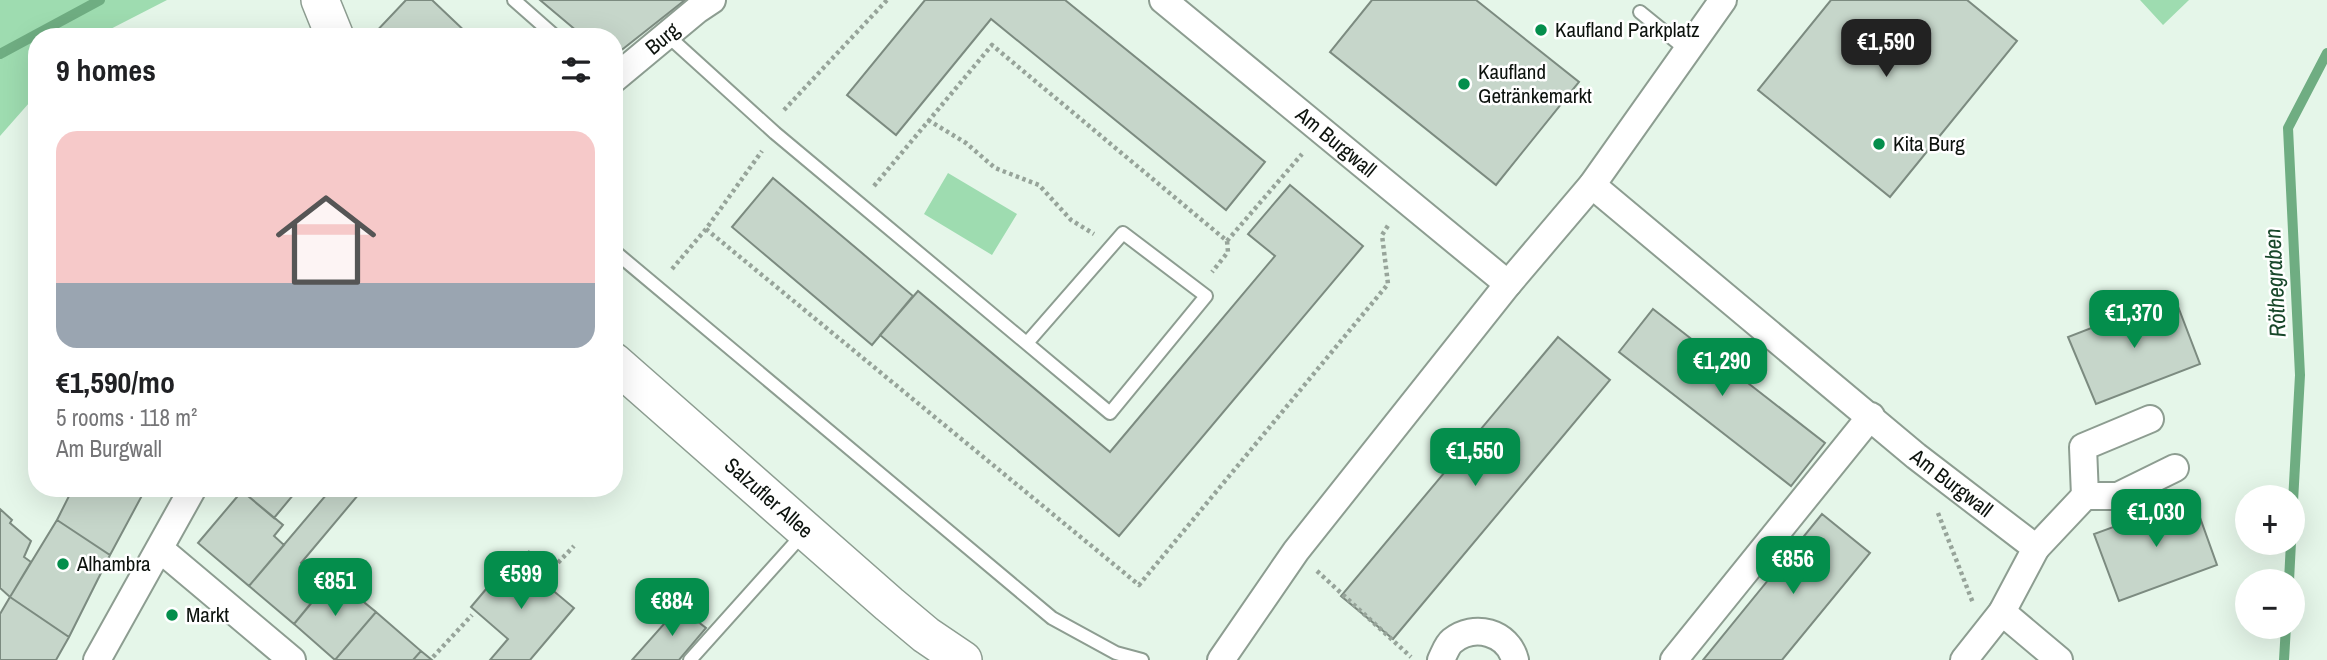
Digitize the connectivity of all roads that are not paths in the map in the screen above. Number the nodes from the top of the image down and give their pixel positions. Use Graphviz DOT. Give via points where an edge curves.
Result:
graph roads {
  1 [pos="320,0"];
  2 [pos="514,0"];
  3 [pos="712,0"];
  4 [pos="1163,0"];
  5 [pos="1723,0"];
  6 [pos="1640,12"];
  7 [pos="331,28"];
  8 [pos="546,28"];
  9 [pos="668,36"];
  10 [pos="1688,51"];
  11 [pos="623,72"];
  12 [pos="1592,185"];
  13 [pos="623,258"];
  14 [pos="1508,284"];
  15 [pos="1027,344"];
  16 [pos="623,370"];
  17 [pos="1871,416"];
  18 [pos="2150,419"];
  19 [pos="2175,468"];
  20 [pos="2085,496"];
  21 [pos="188,497"];
  22 [pos="805,531"];
  23 [pos="2036,548"];
  24 [pos="160,549"];
  25 [pos="2002,612"];
  26 [pos="1240,630"];
  27 [pos="935,647"];
  28 [pos="282,657"];
  29 [pos="97,660"];
  30 [pos="690,660"];
  31 [pos="962,660"];
  32 [pos="1142,660"];
  33 [pos="1205,660"];
  34 [pos="1221,660"];
  35 [pos="1441,660"];
  36 [pos="1515,660"];
  37 [pos="1674,660"];
  38 [pos="1964,660"];
  39 [pos="2059,660"];
  1 -- 7 [label="main road"];
  2 -- 8 [label="lane"];
  3 -- 9 [label="street, Burg"];
  4 -- 14 [label="street, Am Burgwall"];
  5 -- 10 [label="street"];
  6 -- 10 [label="lane"];
  9 -- 11 [label="street, Burg"];
  9 -- 15 [label="lane" via="772,130"];
  10 -- 12 [label="street"];
  12 -- 14 [label="street"];
  12 -- 17 [label="street, Am Burgwall"];
  13 -- 32 [label="lane" via="1052,618 1116,653"];
  14 -- 26 [label="street" via="1296,551"];
  15 -- 15 [label="lane" via="1110,413 1206,296 1123,233"];
  16 -- 22 [label="main road, Salzufler Allee"];
  17 -- 23 [label="street, Am Burgwall"];
  17 -- 37 [label="street"];
  18 -- 20 [label="street" via="2083,447"];
  19 -- 20 [label="street" via="2118,496"];
  20 -- 23 [label="street"];
  21 -- 24 [label="street"];
  22 -- 27 [label="main road, Salzufler Allee"];
  22 -- 30 [label="lane"];
  23 -- 25 [label="street"];
  24 -- 28 [label="street"];
  24 -- 29 [label="street"];
  25 -- 38 [label="street"];
  25 -- 39 [label="street"];
  26 -- 33 [label="street"];
  26 -- 34 [label="street"];
  27 -- 31 [label="main road, Salzufler Allee"];
  35 -- 36 [label="street" via="1451,641 1474,630 1496,634 1513,651"];
}
